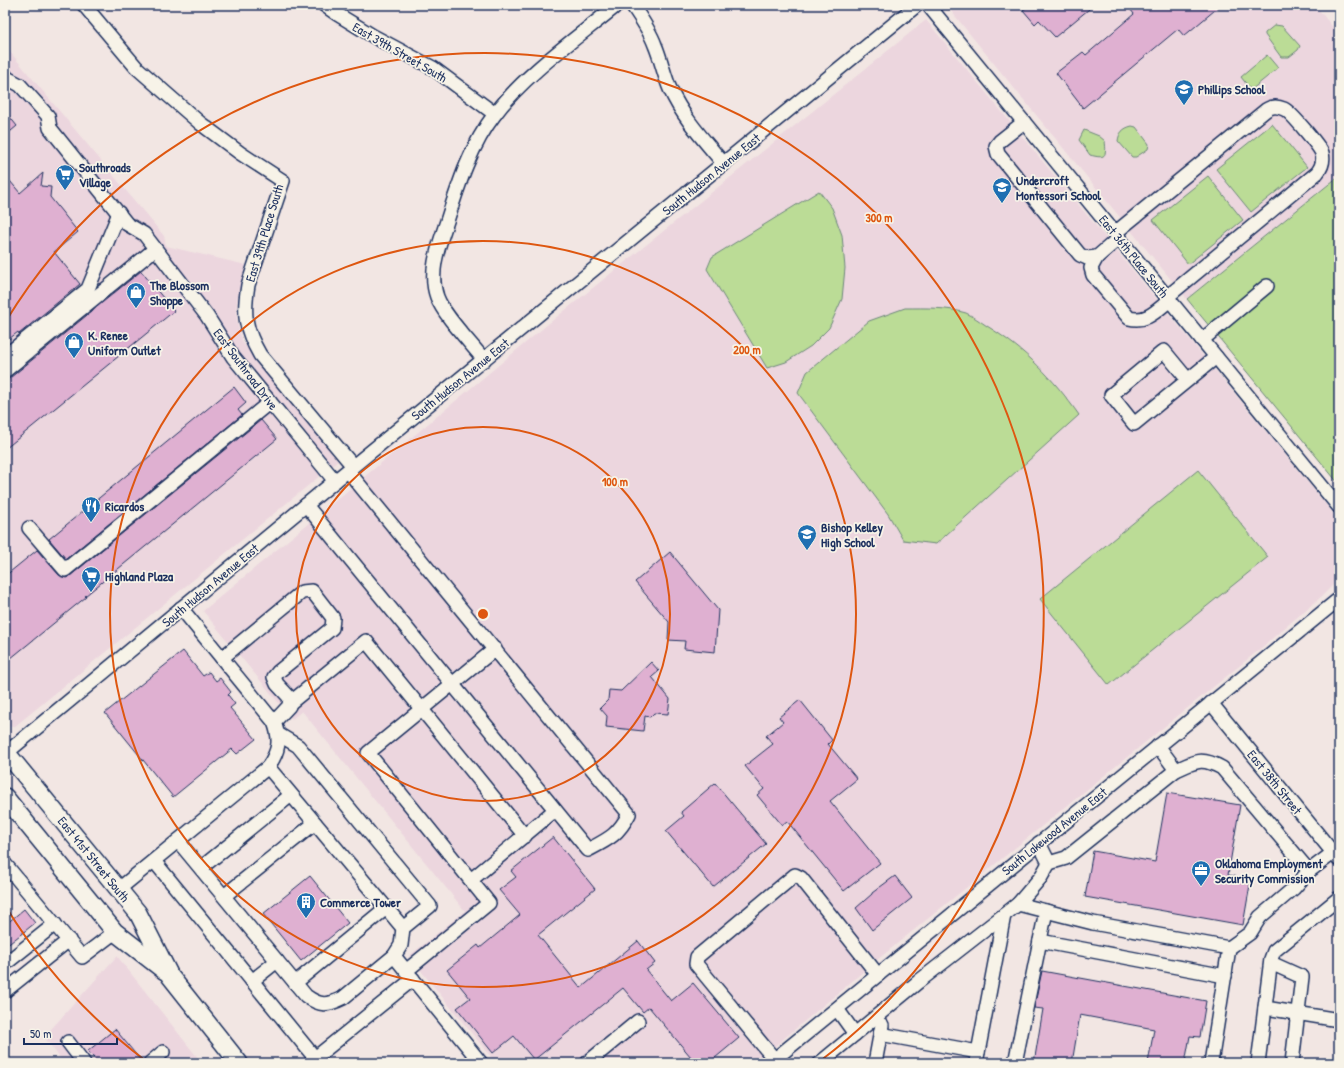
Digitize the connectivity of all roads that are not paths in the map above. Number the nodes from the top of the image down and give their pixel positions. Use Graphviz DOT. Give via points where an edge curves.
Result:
graph roads {
  1 [pos="84,5"];
  2 [pos="324,5"];
  3 [pos="616,5"];
  4 [pos="632,5"];
  5 [pos="917,5"];
  6 [pos="928,5"];
  7 [pos="5,75"];
  8 [pos="495,114"];
  9 [pos="1024,122"];
  10 [pos="724,164"];
  11 [pos="119,213"];
  12 [pos="1117,236"];
  13 [pos="155,249"];
  14 [pos="1097,256"];
  15 [pos="1267,286"];
  16 [pos="1168,298"];
  17 [pos="1202,340"];
  18 [pos="5,356"];
  19 [pos="1216,357"];
  20 [pos="484,360"];
  21 [pos="5,371"];
  22 [pos="1188,380"];
  23 [pos="270,402"];
  24 [pos="350,468"];
  25 [pos="335,481"];
  26 [pos="306,505"];
  27 [pos="1339,507"];
  28 [pos="29,528"];
  29 [pos="1339,599"];
  30 [pos="181,608"];
  31 [pos="495,649"];
  32 [pos="222,658"];
  33 [pos="452,683"];
  34 [pos="290,703"];
  35 [pos="1211,703"];
  36 [pos="422,709"];
  37 [pos="276,728"];
  38 [pos="1158,746"];
  39 [pos="5,753"];
  40 [pos="268,767"];
  41 [pos="1176,770"];
  42 [pos="291,795"];
  43 [pos="5,797"];
  44 [pos="556,810"];
  45 [pos="315,823"];
  46 [pos="525,836"];
  47 [pos="178,841"];
  48 [pos="1039,843"];
  49 [pos="1336,857"];
  50 [pos="154,861"];
  51 [pos="1049,863"];
  52 [pos="5,864"];
  53 [pos="201,868"];
  54 [pos="1309,871"];
  55 [pos="471,880"];
  56 [pos="119,889"];
  57 [pos="224,896"];
  58 [pos="1339,898"];
  59 [pos="1018,904"];
  60 [pos="386,908"];
  61 [pos="1046,911"];
  62 [pos="1004,915"];
  63 [pos="55,924"];
  64 [pos="403,928"];
  65 [pos="115,932"];
  66 [pos="68,940"];
  67 [pos="1040,941"];
  68 [pos="1229,948"];
  69 [pos="394,956"];
  70 [pos="277,962"];
  71 [pos="1271,963"];
  72 [pos="5,964"];
  73 [pos="410,975"];
  74 [pos="878,975"];
  75 [pos="170,976"];
  76 [pos="1225,976"];
  77 [pos="252,981"];
  78 [pos="295,983"];
  79 [pos="5,991"];
  80 [pos="1265,1008"];
  81 [pos="837,1009"];
  82 [pos="885,1010"];
  83 [pos="1297,1013"];
  84 [pos="1339,1020"];
  85 [pos="638,1021"];
  86 [pos="855,1034"];
  87 [pos="880,1034"];
  88 [pos="68,1042"];
  89 [pos="163,1052"];
  90 [pos="977,1058"];
  91 [pos="772,1061"];
  92 [pos="84,1063"];
  93 [pos="150,1063"];
  94 [pos="239,1063"];
  95 [pos="481,1063"];
  96 [pos="587,1063"];
  97 [pos="820,1063"];
  98 [pos="875,1063"];
  99 [pos="1015,1063"];
  100 [pos="1211,1063"];
  101 [pos="1258,1063"];
  102 [pos="1292,1063"];
  1 -- 24 [label="street, East 39th Place South" via="136,66 169,96 240,153 283,181 248,285 245,302 250,338 260,355"];
  2 -- 8 [label="street, East 39th Street South" via="373,36 433,68"];
  3 -- 8 [label="street" via="538,70"];
  4 -- 10 [label="street" via="655,44 670,88 682,112"];
  5 -- 10 [label="street, South Hudson Avenue East"];
  6 -- 9 [label="street, East 36th Place South"];
  7 -- 11 [label="street, East Southroad Drive" via="20,85 48,116 50,128"];
  8 -- 20 [label="street" via="469,158 434,266 437,297 444,311"];
  9 -- 12 [label="street, East 36th Place South"];
  9 -- 14 [label="street" via="1000,141 996,146 998,154 1080,255 1087,258"];
  10 -- 20 [label="street, South Hudson Avenue East"];
  11 -- 13 [label="street, East Southroad Drive" via="127,224 144,234"];
  11 -- 18 [label="street" via="88,289"];
  12 -- 14 [label="street"];
  12 -- 16 [label="street, East 36th Place South"];
  12 -- 16 [label="street" via="1271,107 1288,111 1317,145 1323,160 1322,167 1317,173"];
  13 -- 21 [label="street"];
  13 -- 23 [label="street, East Southroad Drive" via="207,316 233,357"];
  14 -- 16 [label="street" via="1091,268 1093,275 1130,318 1146,318"];
  15 -- 17 [label="street"];
  16 -- 17 [label="street, East 36th Place South"];
  17 -- 19 [label="street, East 36th Place South"];
  19 -- 22 [label="street"];
  19 -- 27 [label="street, East 36th Place South"];
  20 -- 24 [label="street, South Hudson Avenue East"];
  22 -- 22 [label="street" via="1134,424 1111,395 1164,351"];
  23 -- 25 [label="street, East Southroad Drive"];
  23 -- 28 [label="street" via="65,570"];
  24 -- 25 [label="street, South Hudson Avenue East"];
  24 -- 31 [label="street"];
  25 -- 26 [label="street, South Hudson Avenue East"];
  26 -- 30 [label="street, South Hudson Avenue East"];
  26 -- 33 [label="street"];
  29 -- 35 [label="street, South Lakewood Avenue East"];
  30 -- 32 [label="street"];
  30 -- 39 [label="street, South Hudson Avenue East"];
  31 -- 33 [label="street"];
  31 -- 44 [label="street" via="629,814 614,835 588,850"];
  32 -- 34 [label="street" via="302,592 312,591 333,618 332,628 274,677 290,698"];
  32 -- 37 [label="street"];
  33 -- 36 [label="street"];
  33 -- 44 [label="street"];
  34 -- 36 [label="street" via="366,641"];
  34 -- 37 [label="street"];
  35 -- 38 [label="street, South Lakewood Avenue East"];
  35 -- 49 [label="street, East 38th Street"];
  36 -- 46 [label="street"];
  36 -- 55 [label="street" via="368,753"];
  37 -- 40 [label="street" via="278,746"];
  37 -- 64 [label="street" via="298,746 430,906"];
  38 -- 41 [label="street"];
  38 -- 48 [label="street, South Lakewood Avenue East"];
  39 -- 56 [label="main road, East 41st Street South"];
  40 -- 42 [label="street"];
  40 -- 47 [label="street"];
  41 -- 51 [label="street" via="1066,858"];
  41 -- 54 [label="street" via="1194,762 1209,761 1222,768"];
  42 -- 45 [label="street"];
  42 -- 53 [label="street"];
  43 -- 65 [label="main road, East 41st Street South"];
  44 -- 46 [label="street"];
  45 -- 57 [label="street"];
  45 -- 60 [label="street"];
  46 -- 55 [label="street"];
  47 -- 50 [label="street"];
  47 -- 53 [label="street"];
  48 -- 51 [label="street"];
  48 -- 74 [label="street, South Lakewood Avenue East"];
  49 -- 54 [label="street"];
  50 -- 56 [label="street"];
  50 -- 77 [label="street"];
  51 -- 59 [label="street" via="1041,877"];
  52 -- 63 [label="street"];
  53 -- 57 [label="street"];
  54 -- 68 [label="street" via="1294,888 1260,917 1250,933"];
  55 -- 73 [label="street" via="490,903"];
  56 -- 75 [label="main road, East 41st Street South" via="138,913"];
  57 -- 70 [label="street"];
  58 -- 71 [label="street" via="1274,951"];
  59 -- 61 [label="street"];
  59 -- 62 [label="street"];
  60 -- 64 [label="street"];
  60 -- 78 [label="street"];
  61 -- 67 [label="street"];
  61 -- 68 [label="street" via="1093,923"];
  62 -- 82 [label="street"];
  62 -- 90 [label="street"];
  63 -- 66 [label="street"];
  63 -- 72 [label="street"];
  64 -- 69 [label="street" via="401,945"];
  65 -- 66 [label="street" via="82,957"];
  65 -- 75 [label="main road, East 41st Street South"];
  66 -- 79 [label="street"];
  67 -- 76 [label="street"];
  67 -- 99 [label="street"];
  68 -- 76 [label="street"];
  69 -- 73 [label="street"];
  69 -- 78 [label="street" via="334,1003 325,1005 315,1002"];
  70 -- 77 [label="street"];
  70 -- 78 [label="street"];
  71 -- 80 [label="street"];
  71 -- 83 [label="street" via="1302,977"];
  73 -- 77 [label="street" via="315,1058"];
  73 -- 95 [label="street"];
  74 -- 81 [label="street, South Lakewood Avenue East"];
  74 -- 91 [label="street" via="802,878 795,875 697,957 696,964"];
  75 -- 94 [label="main road, East 41st Street South"];
  76 -- 100 [label="street"];
  80 -- 83 [label="street"];
  80 -- 101 [label="street"];
  81 -- 86 [label="street"];
  81 -- 91 [label="street, South Lakewood Avenue East"];
  82 -- 86 [label="street"];
  82 -- 87 [label="street"];
  83 -- 84 [label="street"];
  83 -- 102 [label="street"];
  85 -- 96 [label="street"];
  86 -- 97 [label="street"];
  87 -- 90 [label="street"];
  87 -- 98 [label="street"];
  88 -- 92 [label="street"];
  89 -- 93 [label="street"];
}
